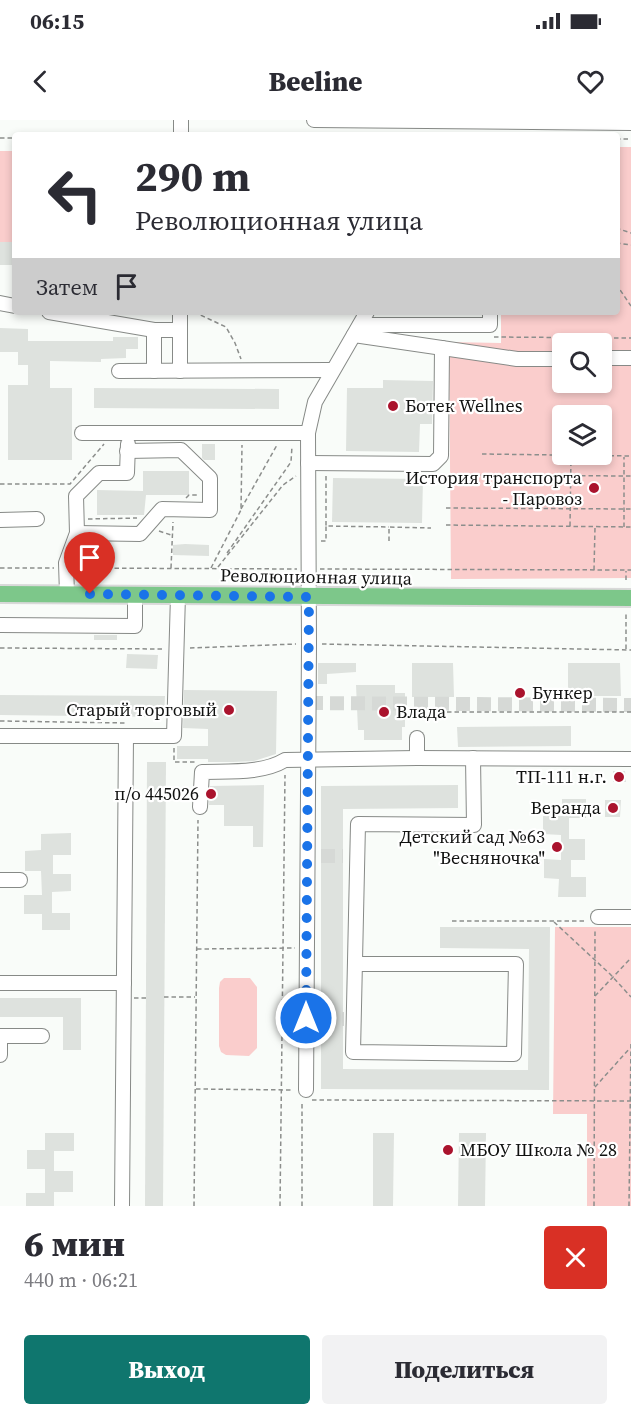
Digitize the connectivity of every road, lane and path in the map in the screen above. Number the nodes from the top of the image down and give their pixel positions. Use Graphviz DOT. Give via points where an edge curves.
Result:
graph roads {
  1 [pos="314,120"];
  2 [pos="383,121"];
  3 [pos="631,123"];
  4 [pos="620,290"];
  5 [pos="631,306"];
  6 [pos="66,315"];
  7 [pos="180,315"];
  8 [pos="200,315"];
  9 [pos="490,315"];
  10 [pos="360,324"];
  11 [pos="154,330"];
  12 [pos="180,330"];
  13 [pos="494,337"];
  14 [pos="631,338"];
  15 [pos="442,348"];
  16 [pos="612,358"];
  17 [pos="631,358"];
  18 [pos="552,359"];
  19 [pos="242,360"];
  20 [pos="332,370"];
  21 [pos="154,371"];
  22 [pos="180,371"];
  23 [pos="119,372"];
  24 [pos="82,433"];
  25 [pos="128,433"];
  26 [pos="243,433"];
  27 [pos="288,433"];
  28 [pos="308,434"];
  29 [pos="127,451"];
  30 [pos="482,454"];
  31 [pos="552,455"];
  32 [pos="612,456"];
  33 [pos="624,456"];
  34 [pos="631,456"];
  35 [pos="308,465"];
  36 [pos="571,465"];
  37 [pos="446,475"];
  38 [pos="571,476"];
  39 [pos="624,476"];
  40 [pos="631,476"];
  41 [pos="199,495"];
  42 [pos="446,508"];
  43 [pos="173,509"];
  44 [pos="570,509"];
  45 [pos="624,509"];
  46 [pos="631,509"];
  47 [pos="241,510"];
  48 [pos="146,518"];
  49 [pos="37,519"];
  50 [pos="0,520"];
  51 [pos="446,525"];
  52 [pos="77,526"];
  53 [pos="326,526"];
  54 [pos="570,526"];
  55 [pos="595,526"];
  56 [pos="624,526"];
  57 [pos="389,527"];
  58 [pos="631,527"];
  59 [pos="431,528"];
  60 [pos="326,541"];
  61 [pos="388,541"];
  62 [pos="171,569"];
  63 [pos="211,569"];
  64 [pos="594,570"];
  65 [pos="626,570"];
  66 [pos="626,580"];
  67 [pos="0,594"];
  68 [pos="67,594"];
  69 [pos="135,595"];
  70 [pos="178,595"];
  71 [pos="309,597"];
  72 [pos="628,600"];
  73 [pos="0,625"];
  74 [pos="626,650"];
  75 [pos="447,712"];
  76 [pos="631,712"];
  77 [pos="0,722"];
  78 [pos="127,730"];
  79 [pos="0,736"];
  80 [pos="174,736"];
  81 [pos="417,738"];
  82 [pos="417,758"];
  83 [pos="473,758"];
  84 [pos="631,759"];
  85 [pos="285,760"];
  86 [pos="308,760"];
  87 [pos="198,762"];
  88 [pos="199,813"];
  89 [pos="306,856"];
  90 [pos="321,856"];
  91 [pos="0,880"];
  92 [pos="20,880"];
  93 [pos="598,917"];
  94 [pos="631,917"];
  95 [pos="452,921"];
  96 [pos="553,921"];
  97 [pos="283,948"];
  98 [pos="306,948"];
  99 [pos="196,949"];
  100 [pos="631,958"];
  101 [pos="595,961"];
  102 [pos="355,964"];
  103 [pos="614,978"];
  104 [pos="0,983"];
  105 [pos="124,983"];
  106 [pos="595,996"];
  107 [pos="631,996"];
  108 [pos="164,997"];
  109 [pos="196,997"];
  110 [pos="134,998"];
  111 [pos="146,998"];
  112 [pos="306,1018"];
  113 [pos="321,1019"];
  114 [pos="0,1036"];
  115 [pos="42,1036"];
  116 [pos="631,1041"];
  117 [pos="631,1047"];
  118 [pos="0,1054"];
  119 [pos="595,1087"];
  120 [pos="195,1089"];
  121 [pos="281,1090"];
  122 [pos="306,1090"];
  123 [pos="595,1101"];
  124 [pos="631,1101"];
  125 [pos="122,1206"];
  126 [pos="194,1206"];
  127 [pos="280,1206"];
  128 [pos="302,1206"];
  129 [pos="594,1206"];
  130 [pos="629,1206"];
  1 -- 2 [label="street"];
  2 -- 3 [label="street"];
  4 -- 5 [label="path"];
  6 -- 11 [label="street"];
  7 -- 12 [label="street"];
  8 -- 19 [label="path" via="226,327"];
  9 -- 10 [label="street" via="490,325"];
  10 -- 15 [label="street"];
  10 -- 20 [label="street"];
  11 -- 12 [label="street"];
  11 -- 21 [label="street"];
  12 -- 22 [label="street"];
  13 -- 14 [label="path"];
  15 -- 18 [label="street" via="517,359"];
  15 -- 35 [label="street" via="438,461"];
  16 -- 17 [label="street"];
  20 -- 22 [label="street"];
  20 -- 28 [label="street" via="315,402"];
  21 -- 22 [label="street"];
  21 -- 23 [label="street"];
  24 -- 25 [label="street"];
  25 -- 26 [label="street"];
  25 -- 29 [label="street"];
  26 -- 27 [label="street"];
  26 -- 47 [label="path"];
  27 -- 28 [label="street"];
  27 -- 35 [label="path" via="291,462 217,569 283,485"];
  27 -- 47 [label="path"];
  28 -- 35 [label="street"];
  29 -- 43 [label="street" via="181,450 210,478 210,510"];
  29 -- 52 [label="street" via="127,473 99,473 76,496"];
  30 -- 31 [label="path"];
  32 -- 33 [label="path"];
  33 -- 34 [label="path"];
  33 -- 39 [label="path"];
  35 -- 53 [label="path" via="325,467"];
  35 -- 71 [label="street"];
  36 -- 38 [label="path"];
  37 -- 38 [label="path"];
  38 -- 39 [label="path"];
  38 -- 44 [label="path"];
  39 -- 40 [label="path"];
  39 -- 45 [label="path"];
  41 -- 43 [label="path" via="173,502"];
  42 -- 44 [label="path"];
  43 -- 52 [label="street" via="162,509 141,534"];
  43 -- 62 [label="path"];
  44 -- 45 [label="path"];
  44 -- 54 [label="path"];
  45 -- 46 [label="path"];
  45 -- 56 [label="path"];
  47 -- 63 [label="path"];
  48 -- 52 [label="path"];
  49 -- 50 [label="street"];
  51 -- 54 [label="path"];
  52 -- 68 [label="street" via="66,563"];
  53 -- 57 [label="path"];
  53 -- 60 [label="path"];
  54 -- 55 [label="path"];
  55 -- 56 [label="path"];
  55 -- 64 [label="path"];
  56 -- 58 [label="path"];
  57 -- 59 [label="path"];
  57 -- 61 [label="path"];
  65 -- 66 [label="path"];
  67 -- 68 [label="main road, Революционная улица"];
  68 -- 69 [label="main road, Революционная улица"];
  69 -- 70 [label="main road, Революционная улица"];
  69 -- 73 [label="street" via="135,626"];
  70 -- 71 [label="main road, Революционная улица"];
  70 -- 80 [label="street"];
  71 -- 72 [label="main road, Революционная улица"];
  71 -- 86 [label="street"];
  72 -- 74 [label="path"];
  75 -- 76 [label="path"];
  77 -- 78 [label="path"];
  78 -- 79 [label="street"];
  78 -- 80 [label="street"];
  78 -- 105 [label="street"];
  80 -- 87 [label="path" via="174,762"];
  81 -- 82 [label="street"];
  82 -- 83 [label="street"];
  82 -- 86 [label="street"];
  83 -- 84 [label="street"];
  83 -- 102 [label="street" via="474,825 358,824 350,856"];
  85 -- 86 [label="street"];
  85 -- 88 [label="street" via="247,770 202,772"];
  85 -- 97 [label="path"];
  86 -- 89 [label="street"];
  88 -- 99 [label="path"];
  89 -- 90 [label="street"];
  89 -- 98 [label="street"];
  91 -- 92 [label="street"];
  93 -- 94 [label="street"];
  95 -- 96 [label="path"];
  96 -- 101 [label="path"];
  96 -- 101 [label="path" via="595,921"];
  97 -- 98 [label="path"];
  97 -- 99 [label="path"];
  97 -- 121 [label="path"];
  98 -- 112 [label="street"];
  99 -- 109 [label="path"];
  100 -- 103 [label="path"];
  101 -- 103 [label="path"];
  101 -- 106 [label="path"];
  102 -- 102 [label="street" via="349,1019 353,1052 514,1053 516,964"];
  103 -- 106 [label="path"];
  103 -- 107 [label="path"];
  104 -- 105 [label="street"];
  105 -- 125 [label="street"];
  106 -- 119 [label="path"];
  108 -- 109 [label="path"];
  109 -- 120 [label="path"];
  110 -- 111 [label="path"];
  112 -- 113 [label="street"];
  112 -- 122 [label="street"];
  114 -- 115 [label="street"];
  114 -- 118 [label="street"];
  116 -- 117 [label="path"];
  117 -- 119 [label="path"];
  117 -- 124 [label="path"];
  119 -- 123 [label="path"];
  120 -- 121 [label="path"];
  120 -- 126 [label="path"];
  121 -- 122 [label="path"];
  121 -- 127 [label="path"];
  123 -- 124 [label="path"];
  123 -- 128 [label="path" via="303,1100"];
  123 -- 129 [label="path"];
  124 -- 130 [label="path"];
}
